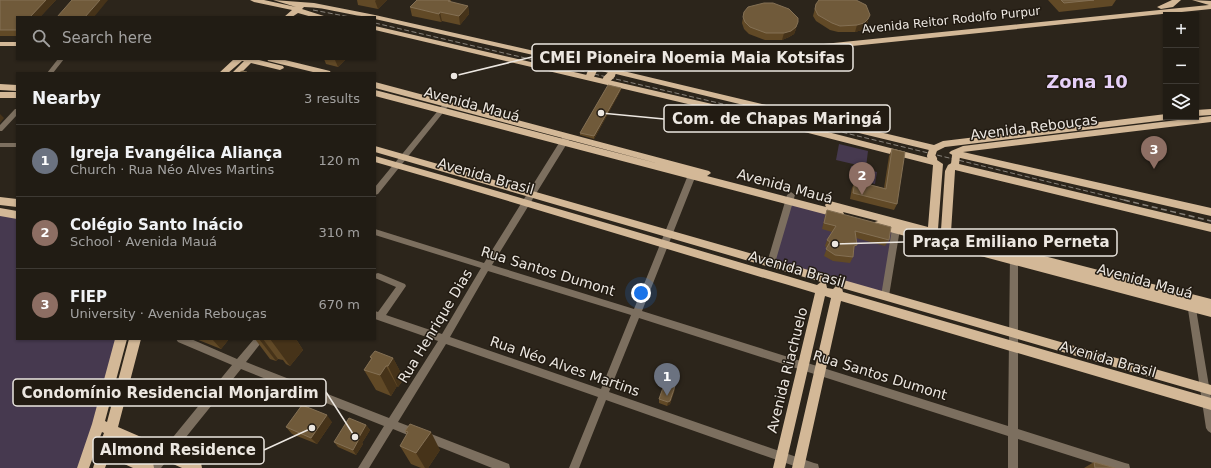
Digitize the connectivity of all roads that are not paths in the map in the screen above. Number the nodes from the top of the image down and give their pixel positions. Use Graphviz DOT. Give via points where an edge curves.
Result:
graph roads {
  1 [pos="254,0"];
  2 [pos="277,0"];
  3 [pos="1174,0"];
  4 [pos="1196,0"];
  5 [pos="317,2"];
  6 [pos="302,5"];
  7 [pos="1211,5"];
  8 [pos="1116,14"];
  9 [pos="302,15"];
  10 [pos="289,16"];
  11 [pos="312,16"];
  12 [pos="371,16"];
  13 [pos="376,17"];
  14 [pos="376,28"];
  15 [pos="0,39"];
  16 [pos="16,39"];
  17 [pos="0,44"];
  18 [pos="16,44"];
  19 [pos="693,57"];
  20 [pos="60,60"];
  21 [pos="238,60"];
  22 [pos="247,60"];
  23 [pos="252,60"];
  24 [pos="275,60"];
  25 [pos="645,64"];
  26 [pos="51,72"];
  27 [pos="224,72"];
  28 [pos="237,72"];
  29 [pos="295,72"];
  30 [pos="323,72"];
  31 [pos="593,73"];
  32 [pos="608,77"];
  33 [pos="642,78"];
  34 [pos="376,85"];
  35 [pos="0,87"];
  36 [pos="16,88"];
  37 [pos="376,93"];
  38 [pos="0,95"];
  39 [pos="16,95"];
  40 [pos="444,107"];
  41 [pos="16,111"];
  42 [pos="1211,112"];
  43 [pos="1199,116"];
  44 [pos="1163,117"];
  45 [pos="1199,117"];
  46 [pos="1211,119"];
  47 [pos="1178,120"];
  48 [pos="1095,126"];
  49 [pos="0,129"];
  50 [pos="1101,133"];
  51 [pos="566,139"];
  52 [pos="0,145"];
  53 [pos="16,145"];
  54 [pos="985,146"];
  55 [pos="376,150"];
  56 [pos="935,156"];
  57 [pos="376,159"];
  58 [pos="954,160"];
  59 [pos="399,161"];
  60 [pos="993,161"];
  61 [pos="693,173"];
  62 [pos="376,191"];
  63 [pos="935,196"];
  64 [pos="528,198"];
  65 [pos="790,198"];
  66 [pos="948,199"];
  67 [pos="0,201"];
  68 [pos="16,203"];
  69 [pos="0,212"];
  70 [pos="1211,212"];
  71 [pos="16,215"];
  72 [pos="897,226"];
  73 [pos="1211,228"];
  74 [pos="376,232"];
  75 [pos="670,234"];
  76 [pos="932,235"];
  77 [pos="946,239"];
  78 [pos="665,245"];
  79 [pos="1014,257"];
  80 [pos="771,263"];
  81 [pos="486,267"];
  82 [pos="378,276"];
  83 [pos="824,278"];
  84 [pos="839,282"];
  85 [pos="821,291"];
  86 [pos="836,296"];
  87 [pos="885,296"];
  88 [pos="1191,303"];
  89 [pos="1211,304"];
  90 [pos="636,312"];
  91 [pos="1211,312"];
  92 [pos="377,316"];
  93 [pos="1014,333"];
  94 [pos="444,339"];
  95 [pos="121,340"];
  96 [pos="135,340"];
  97 [pos="183,340"];
  98 [pos="258,340"];
  99 [pos="1014,347"];
  100 [pos="239,364"];
  101 [pos="804,366"];
  102 [pos="821,371"];
  103 [pos="1208,389"];
  104 [pos="605,394"];
  105 [pos="1209,403"];
  106 [pos="98,424"];
  107 [pos="392,424"];
  108 [pos="1211,428"];
  109 [pos="111,430"];
  110 [pos="1014,432"];
  111 [pos="91,444"];
  112 [pos="105,448"];
  113 [pos="166,455"];
  114 [pos="781,456"];
  115 [pos="799,465"];
  116 [pos="83,468"];
  117 [pos="99,468"];
  118 [pos="148,468"];
  119 [pos="155,468"];
  120 [pos="196,468"];
  121 [pos="363,468"];
  122 [pos="505,468"];
  123 [pos="574,468"];
  124 [pos="779,468"];
  125 [pos="814,468"];
  126 [pos="1013,468"];
  127 [pos="1125,468"];
  1 -- 6 [label="main road"];
  2 -- 6 [label="main road"];
  3 -- 7 [label="main road"];
  3 -- 8 [label="main road, Avenida Reitor Rodolfo Purpur" via="1166,6"];
  4 -- 7 [label="main road"];
  5 -- 6 [label="main road"];
  5 -- 9 [label="main road"];
  5 -- 12 [label="main road"];
  6 -- 9 [label="main road"];
  6 -- 10 [label="main road"];
  7 -- 8 [label="main road, Avenida Reitor Rodolfo Purpur"];
  8 -- 19 [label="main road, Avenida Reitor Rodolfo Purpur"];
  9 -- 11 [label="main road"];
  13 -- 31 [label="main road"];
  14 -- 31 [label="main road"];
  15 -- 16 [label="main road"];
  17 -- 18 [label="main road"];
  19 -- 25 [label="main road"];
  19 -- 31 [label="main road" via="606,63"];
  20 -- 26 [label="street"];
  21 -- 27 [label="main road"];
  22 -- 28 [label="main road"];
  23 -- 29 [label="main road"];
  24 -- 30 [label="main road"];
  25 -- 32 [label="main road" via="616,68"];
  25 -- 33 [label="main road" via="637,72"];
  31 -- 32 [label="main road"];
  31 -- 32 [label="main road"];
  32 -- 33 [label="main road"];
  32 -- 56 [label="main road" via="833,136"];
  33 -- 56 [label="main road"];
  34 -- 40 [label="main road, Avenida Mauá"];
  35 -- 36 [label="main road"];
  37 -- 40 [label="main road, Avenida Mauá"];
  38 -- 39 [label="main road"];
  40 -- 51 [label="main road, Avenida Mauá"];
  40 -- 59 [label="street"];
  41 -- 49 [label="street"];
  42 -- 43 [label="main road, Avenida Rebouças"];
  44 -- 48 [label="main road, Avenida Rebouças"];
  45 -- 46 [label="main road, Avenida Rebouças"];
  47 -- 50 [label="main road, Avenida Rebouças"];
  48 -- 50 [label="main road"];
  48 -- 56 [label="main road, Avenida Rebouças" via="943,144"];
  50 -- 54 [label="main road, Avenida Rebouças"];
  51 -- 61 [label="main road, Avenida Mauá"];
  51 -- 64 [label="street, Rua Henrique Dias"];
  52 -- 53 [label="street"];
  54 -- 58 [label="main road, Avenida Rebouças" via="962,149"];
  54 -- 60 [label="main road"];
  55 -- 59 [label="main road, Avenida Brasil"];
  56 -- 58 [label="main road"];
  56 -- 58 [label="main road"];
  56 -- 63 [label="main road"];
  57 -- 59 [label="main road, Avenida Brasil"];
  58 -- 60 [label="main road"];
  58 -- 66 [label="main road"];
  58 -- 73 [label="main road"];
  59 -- 62 [label="street"];
  59 -- 64 [label="main road, Avenida Brasil"];
  60 -- 70 [label="main road"];
  61 -- 65 [label="main road, Avenida Mauá"];
  61 -- 75 [label="street"];
  63 -- 66 [label="main road"];
  63 -- 76 [label="main road"];
  64 -- 75 [label="main road, Avenida Brasil"];
  64 -- 78 [label="main road, Avenida Brasil"];
  64 -- 81 [label="street, Rua Henrique Dias"];
  65 -- 72 [label="main road, Avenida Mauá"];
  65 -- 80 [label="street"];
  66 -- 77 [label="main road"];
  67 -- 68 [label="main road"];
  69 -- 71 [label="main road"];
  72 -- 76 [label="main road, Avenida Mauá"];
  72 -- 87 [label="street"];
  74 -- 81 [label="street, Rua Santos Dumont"];
  75 -- 78 [label="street"];
  75 -- 80 [label="main road, Avenida Brasil"];
  76 -- 77 [label="main road, Avenida Mauá"];
  77 -- 79 [label="main road, Avenida Mauá"];
  78 -- 85 [label="main road, Avenida Brasil"];
  78 -- 90 [label="street"];
  79 -- 88 [label="main road, Avenida Mauá"];
  79 -- 93 [label="street"];
  80 -- 83 [label="main road, Avenida Brasil"];
  81 -- 90 [label="street, Rua Santos Dumont"];
  81 -- 94 [label="street, Rua Henrique Dias"];
  82 -- 92 [label="street" via="402,286"];
  83 -- 84 [label="main road, Avenida Brasil"];
  83 -- 85 [label="main road, Avenida Riachuelo"];
  84 -- 86 [label="main road"];
  84 -- 87 [label="main road, Avenida Brasil"];
  85 -- 86 [label="main road, Avenida Brasil"];
  85 -- 101 [label="main road, Avenida Riachuelo"];
  86 -- 99 [label="main road, Avenida Brasil"];
  86 -- 102 [label="main road"];
  87 -- 93 [label="main road, Avenida Brasil"];
  88 -- 89 [label="main road, Avenida Mauá"];
  88 -- 91 [label="main road, Avenida Mauá"];
  88 -- 103 [label="street"];
  90 -- 101 [label="street, Rua Santos Dumont"];
  90 -- 104 [label="street"];
  92 -- 94 [label="street, Rua Néo Alves Martins"];
  93 -- 99 [label="street"];
  93 -- 103 [label="main road, Avenida Brasil"];
  94 -- 104 [label="street, Rua Néo Alves Martins"];
  94 -- 107 [label="street, Rua Henrique Dias"];
  95 -- 106 [label="main road"];
  96 -- 109 [label="main road"];
  97 -- 100 [label="street"];
  98 -- 100 [label="street"];
  99 -- 105 [label="main road, Avenida Brasil"];
  99 -- 110 [label="street"];
  100 -- 107 [label="street"];
  100 -- 113 [label="street"];
  101 -- 102 [label="street, Rua Santos Dumont"];
  101 -- 114 [label="main road, Avenida Riachuelo"];
  102 -- 110 [label="street, Rua Santos Dumont"];
  102 -- 115 [label="main road"];
  103 -- 105 [label="street"];
  104 -- 114 [label="street, Rua Néo Alves Martins"];
  104 -- 123 [label="street"];
  105 -- 108 [label="street"];
  106 -- 109 [label="main road"];
  106 -- 111 [label="main road"];
  107 -- 121 [label="street, Rua Henrique Dias"];
  107 -- 122 [label="street"];
  109 -- 112 [label="main road"];
  109 -- 113 [label="main road"];
  110 -- 126 [label="street"];
  110 -- 127 [label="street, Rua Santos Dumont"];
  111 -- 112 [label="main road"];
  111 -- 116 [label="main road"];
  112 -- 117 [label="main road"];
  112 -- 118 [label="main road"];
  113 -- 119 [label="street"];
  113 -- 120 [label="main road"];
  114 -- 115 [label="street, Rua Néo Alves Martins"];
  114 -- 124 [label="main road, Avenida Riachuelo"];
  115 -- 125 [label="street, Rua Néo Alves Martins"];
}
